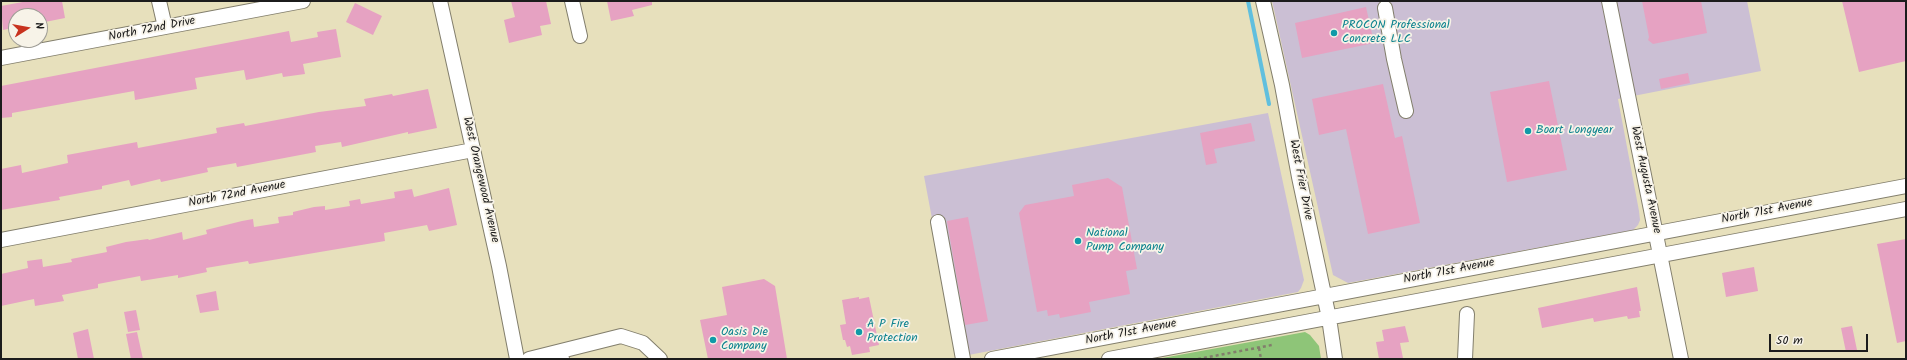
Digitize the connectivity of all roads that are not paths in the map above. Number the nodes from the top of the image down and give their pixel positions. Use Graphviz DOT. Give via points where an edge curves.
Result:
graph roads {
  1 [pos="159,1"];
  2 [pos="303,1"];
  3 [pos="440,1"];
  4 [pos="572,1"];
  5 [pos="1263,1"];
  6 [pos="1609,1"];
  7 [pos="1385,8"];
  8 [pos="165,27"];
  9 [pos="580,36"];
  10 [pos="1,58"];
  11 [pos="1406,111"];
  12 [pos="473,150"];
  13 [pos="1906,186"];
  14 [pos="1906,209"];
  15 [pos="938,222"];
  16 [pos="1657,233"];
  17 [pos="1,240"];
  18 [pos="1661,256"];
  19 [pos="1458,271"];
  20 [pos="1462,293"];
  21 [pos="1324,296"];
  22 [pos="1467,314"];
  23 [pos="1329,318"];
  24 [pos="1148,329"];
  25 [pos="1151,351"];
  26 [pos="562,355"];
  27 [pos="517,359"];
  28 [pos="529,359"];
  29 [pos="660,359"];
  30 [pos="963,359"];
  31 [pos="992,359"];
  32 [pos="1109,359"];
  33 [pos="1335,359"];
  34 [pos="1465,359"];
  35 [pos="1681,359"];
  1 -- 8 [label="street"];
  2 -- 8 [label="street, North 72nd Drive"];
  3 -- 12 [label="street, West Orangewood Avenue"];
  4 -- 9 [label="street"];
  5 -- 21 [label="street, West Frier Drive"];
  6 -- 16 [label="street, West Augusta Avenue"];
  7 -- 11 [label="street"];
  8 -- 10 [label="street, North 72nd Drive"];
  12 -- 17 [label="street, North 72nd Avenue"];
  12 -- 27 [label="street, West Orangewood Avenue"];
  13 -- 16 [label="street, North 71st Avenue"];
  14 -- 18 [label="street, North 71st Avenue"];
  15 -- 30 [label="street"];
  16 -- 18 [label="street, West Augusta Avenue"];
  16 -- 19 [label="street, North 71st Avenue"];
  18 -- 20 [label="street, North 71st Avenue"];
  18 -- 35 [label="street, West Augusta Avenue"];
  19 -- 20 [label="street"];
  19 -- 21 [label="street, North 71st Avenue"];
  20 -- 23 [label="street, North 71st Avenue"];
  21 -- 23 [label="street, West Frier Drive"];
  21 -- 24 [label="street, North 71st Avenue"];
  22 -- 34 [label="street"];
  23 -- 25 [label="street, North 71st Avenue"];
  23 -- 33 [label="street, West Frier Drive"];
  24 -- 25 [label="street"];
  24 -- 31 [label="street, North 71st Avenue"];
  25 -- 32 [label="street, North 71st Avenue"];
  26 -- 28 [label="street"];
  26 -- 29 [label="street" via="621,336 642,343"];
}
